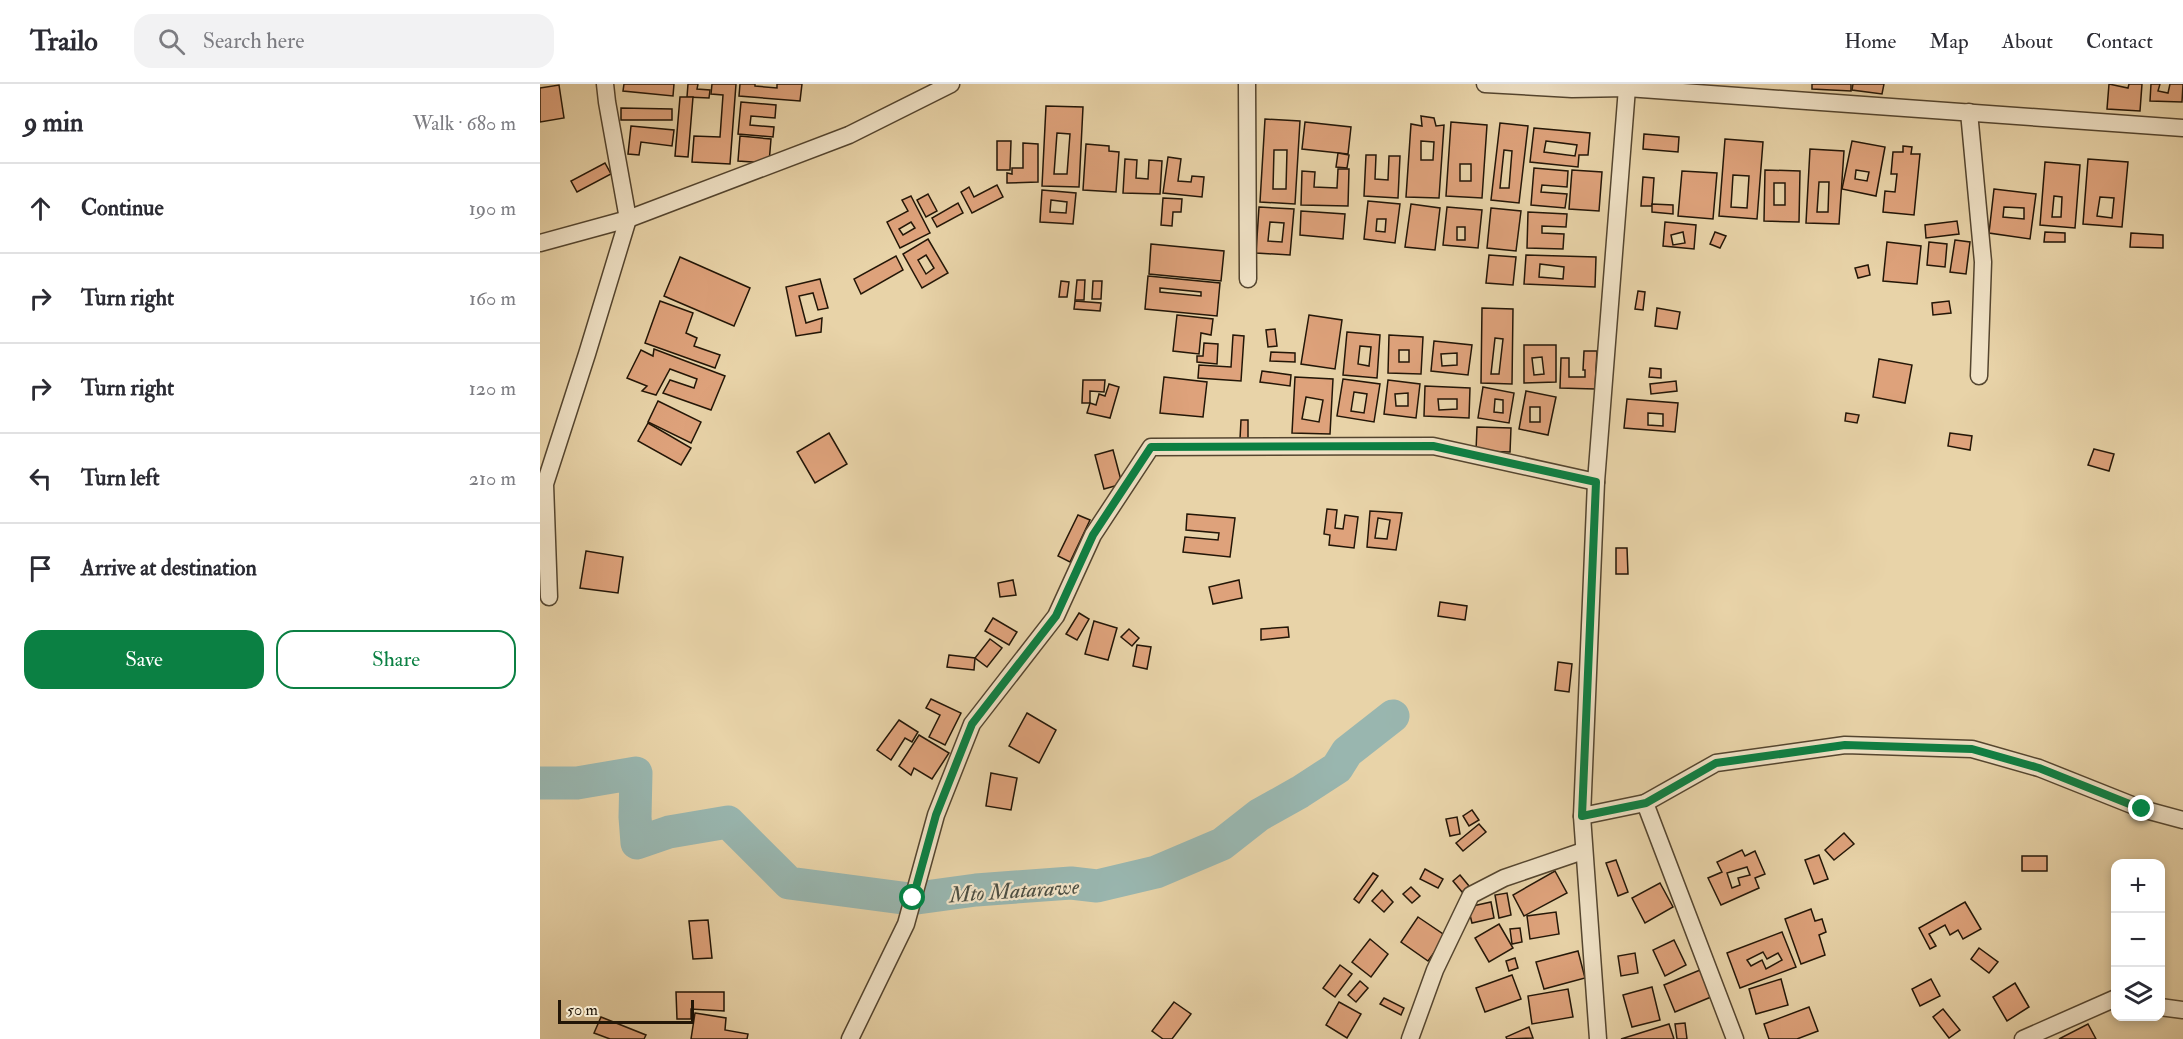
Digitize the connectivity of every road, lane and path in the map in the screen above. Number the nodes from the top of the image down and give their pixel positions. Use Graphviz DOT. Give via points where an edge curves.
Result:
graph roads {
  1 [pos="605,84"];
  2 [pos="951,84"];
  3 [pos="1247,84"];
  4 [pos="1485,84"];
  5 [pos="1572,87"];
  6 [pos="1627,88"];
  7 [pos="1969,112"];
  8 [pos="2183,128"];
  9 [pos="628,219"];
  10 [pos="540,243"];
  11 [pos="1248,279"];
  12 [pos="1979,376"];
  13 [pos="1596,482"];
  14 [pos="542,484"];
  15 [pos="549,597"];
  16 [pos="1646,803"];
  17 [pos="1582,816"];
  18 [pos="2183,820"];
  19 [pos="1583,851"];
  20 [pos="2111,1000"];
  21 [pos="2165,1008"];
  22 [pos="2183,1010"];
  23 [pos="850,1039"];
  24 [pos="1410,1039"];
  25 [pos="1598,1039"];
  26 [pos="1735,1039"];
  27 [pos="2023,1039"];
  1 -- 9 [label="street"];
  2 -- 9 [label="street" via="849,135"];
  3 -- 11 [label="street"];
  4 -- 5 [label="street"];
  5 -- 6 [label="street"];
  6 -- 7 [label="street"];
  6 -- 13 [label="street"];
  7 -- 8 [label="street"];
  7 -- 12 [label="street" via="1983,262"];
  9 -- 10 [label="street"];
  9 -- 14 [label="street"];
  13 -- 17 [label="street"];
  13 -- 23 [label="street" via="1433,446 1151,447 1093,535 1056,616 972,724 936,815 906,924"];
  14 -- 15 [label="street"];
  16 -- 17 [label="street"];
  16 -- 18 [label="street" via="1716,763 1845,745 1972,749 2039,768 2142,809"];
  16 -- 26 [label="street"];
  17 -- 19 [label="street"];
  19 -- 24 [label="street" via="1504,878 1471,894 1435,970"];
  19 -- 25 [label="street"];
  20 -- 27 [label="street"];
  21 -- 22 [label="street"];
}
